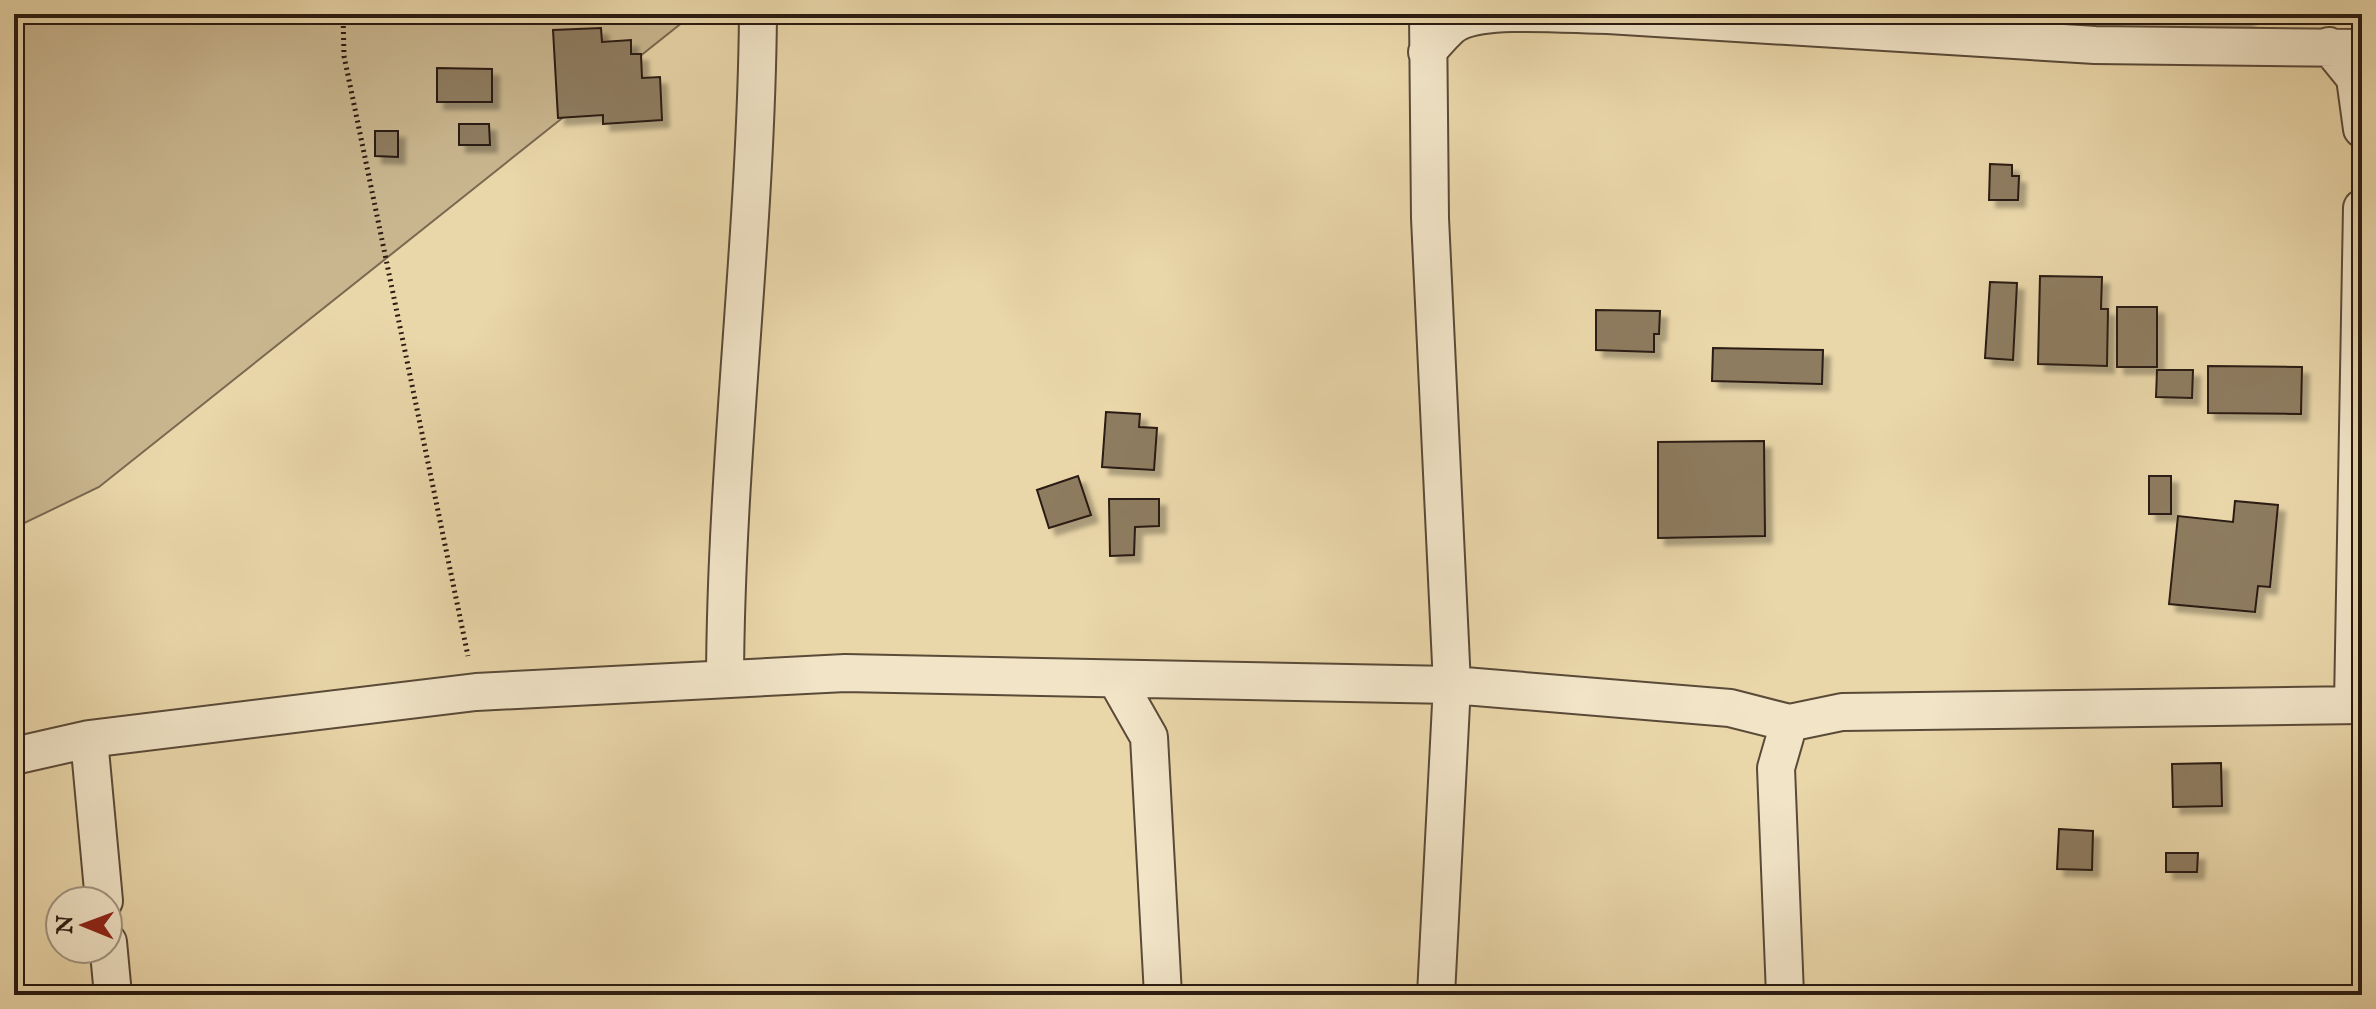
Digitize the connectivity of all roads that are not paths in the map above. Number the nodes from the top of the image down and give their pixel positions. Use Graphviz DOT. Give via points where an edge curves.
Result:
graph roads {
  1 [pos="758,14"];
  2 [pos="1428,14"];
  3 [pos="2346,47"];
  4 [pos="1427,52"];
  5 [pos="2362,129"];
  6 [pos="2362,208"];
  7 [pos="725,679"];
  8 [pos="1116,679"];
  9 [pos="1183,680"];
  10 [pos="1452,685"];
  11 [pos="2357,704"];
  12 [pos="1789,723"];
  13 [pos="1149,737"];
  14 [pos="89,739"];
  15 [pos="14,756"];
  16 [pos="103,885"];
  17 [pos="110,965"];
  18 [pos="113,995"];
  19 [pos="1163,995"];
  20 [pos="1436,995"];
  21 [pos="1785,995"];
  1 -- 7 [label="street" via="757,130 726,565"];
  2 -- 4 [label="street"];
  3 -- 4 [label="street" via="2095,45 1608,15 1484,15 1457,22"];
  3 -- 5 [label="street"];
  4 -- 10 [label="street"];
  6 -- 11 [label="street"];
  7 -- 8 [label="street" via="845,673"];
  7 -- 14 [label="street" via="476,692"];
  8 -- 9 [label="street"];
  8 -- 13 [label="street"];
  9 -- 10 [label="street"];
  9 -- 13 [label="street"];
  10 -- 12 [label="street" via="1730,708"];
  10 -- 20 [label="street"];
  11 -- 12 [label="street" via="1842,712"];
  12 -- 21 [label="street" via="1776,768"];
  13 -- 19 [label="street"];
  14 -- 15 [label="street"];
  14 -- 16 [label="street"];
  17 -- 18 [label="street"];
}
